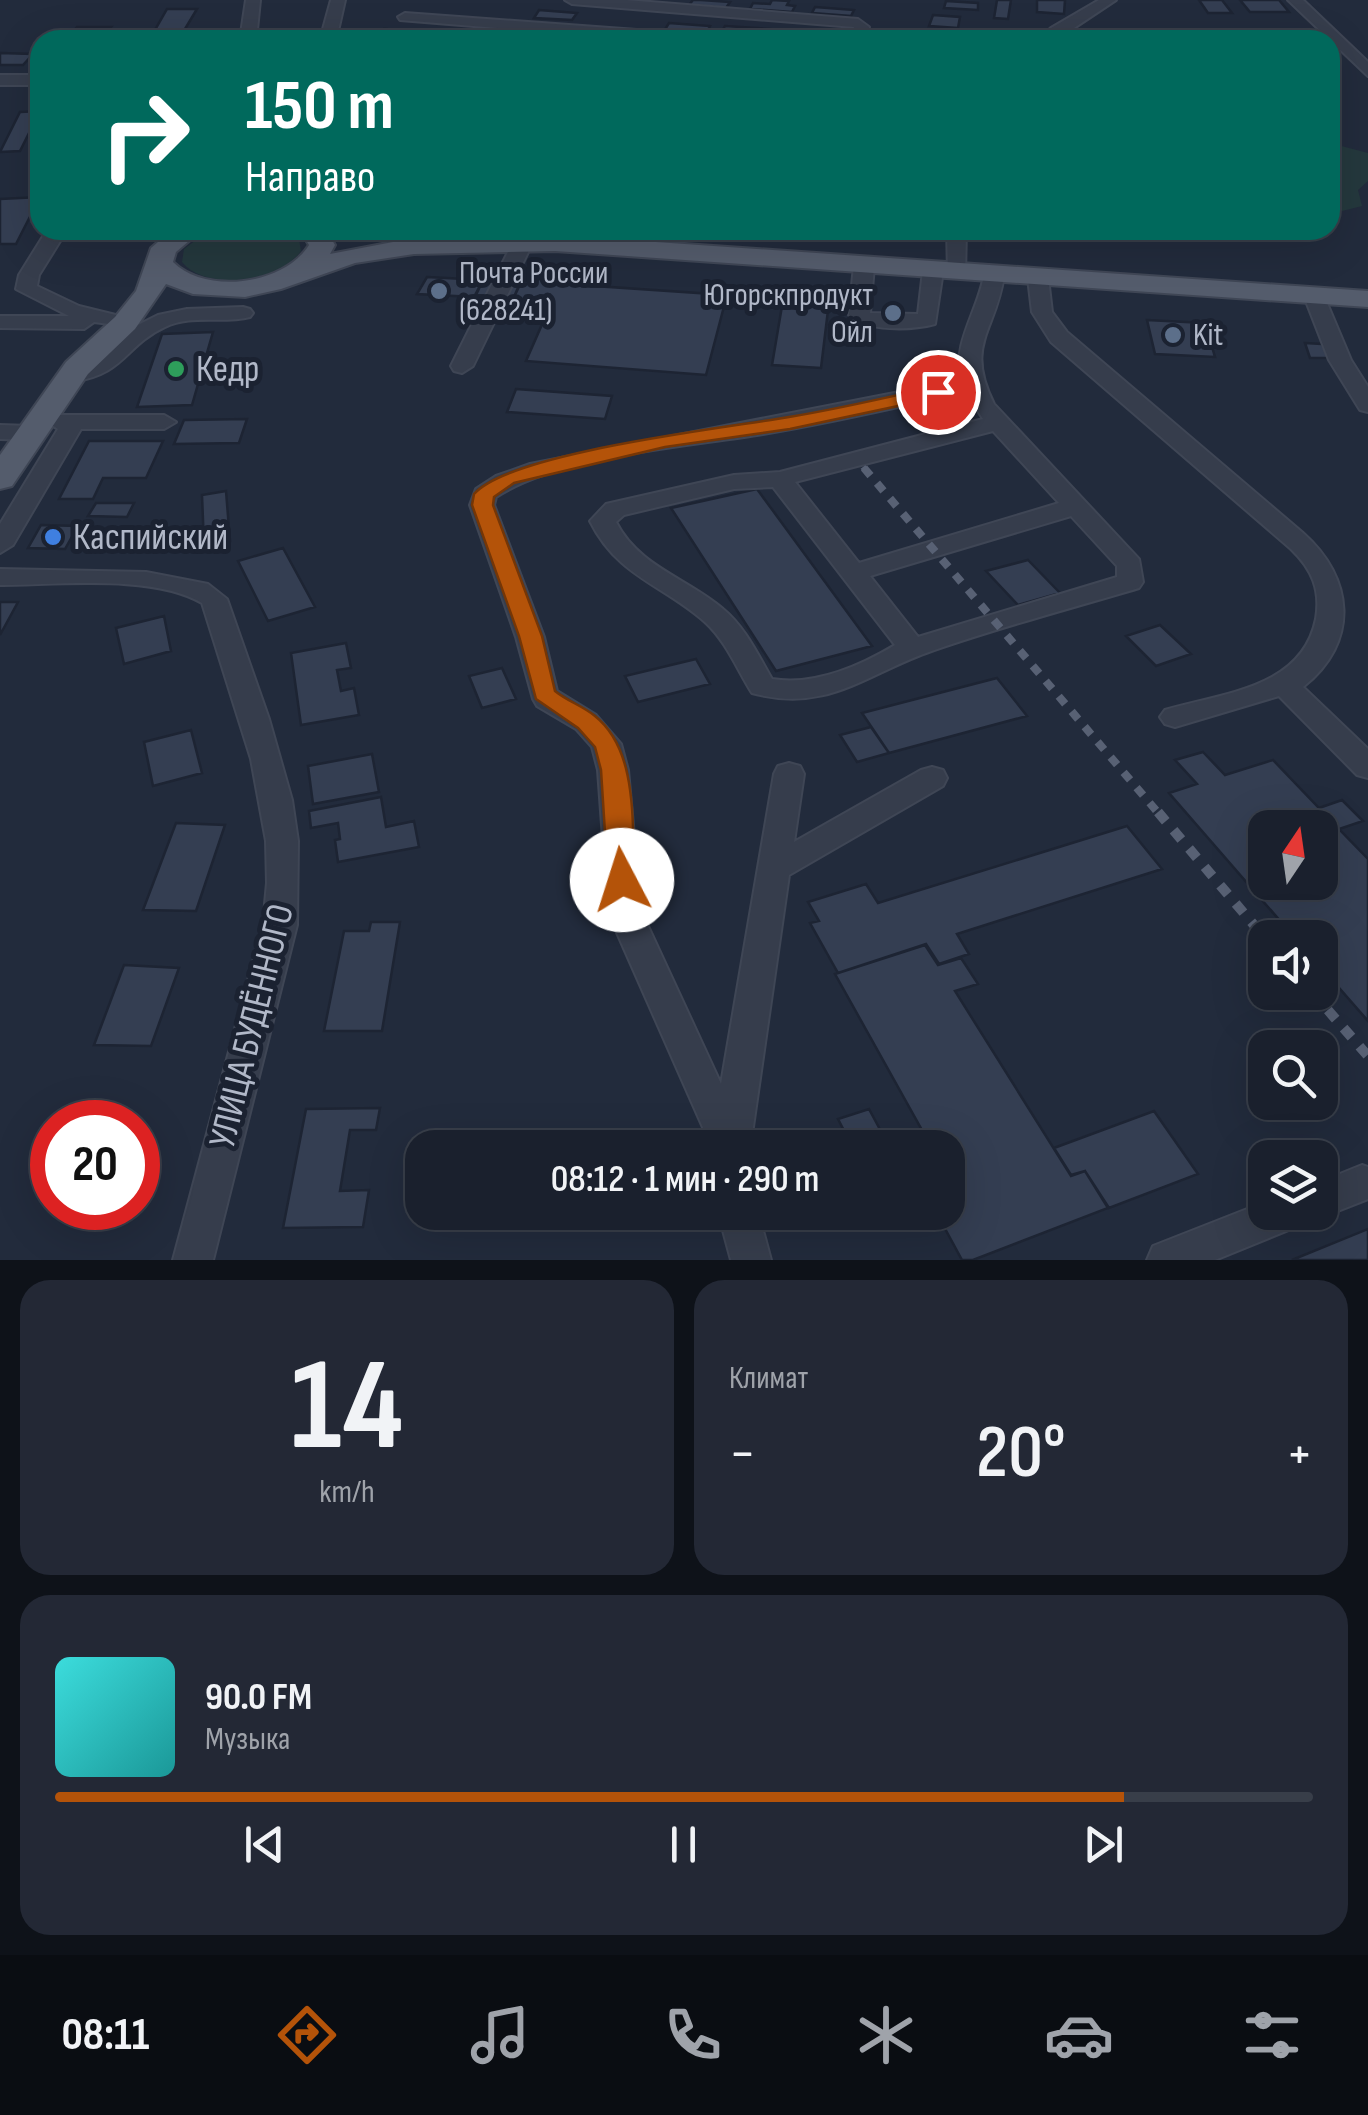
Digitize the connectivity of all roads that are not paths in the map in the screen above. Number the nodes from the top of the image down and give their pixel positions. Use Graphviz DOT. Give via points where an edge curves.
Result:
graph roads {
  1 [pos="253,0"];
  2 [pos="338,0"];
  3 [pos="572,0"];
  4 [pos="1109,0"];
  5 [pos="1295,0"];
  6 [pos="406,17"];
  7 [pos="249,30"];
  8 [pos="330,30"];
  9 [pos="575,30"];
  10 [pos="841,30"];
  11 [pos="1058,30"];
  12 [pos="1327,30"];
  13 [pos="1340,42"];
  14 [pos="1364,64"];
  15 [pos="0,80"];
  16 [pos="30,80"];
  17 [pos="51,240"];
  18 [pos="321,240"];
  19 [pos="340,240"];
  20 [pos="451,240"];
  21 [pos="482,240"];
  22 [pos="644,240"];
  23 [pos="953,240"];
  24 [pos="173,242"];
  25 [pos="522,244"];
  26 [pos="408,248"];
  27 [pos="864,266"];
  28 [pos="945,272"];
  29 [pos="296,273"];
  30 [pos="994,275"];
  31 [pos="1038,278"];
  32 [pos="1314,296"];
  33 [pos="246,300"];
  34 [pos="1368,300"];
  35 [pos="0,322"];
  36 [pos="126,323"];
  37 [pos="462,366"];
  38 [pos="72,375"];
  39 [pos="972,384"];
  40 [pos="1368,405"];
  41 [pos="74,422"];
  42 [pos="164,422"];
  43 [pos="998,422"];
  44 [pos="22,429"];
  45 [pos="0,479"];
  46 [pos="780,480"];
  47 [pos="1077,506"];
  48 [pos="0,544"];
  49 [pos="853,573"];
  50 [pos="0,577"];
  51 [pos="912,648"];
  52 [pos="1284,686"];
  53 [pos="1174,717"];
  54 [pos="1368,767"];
  55 [pos="789,774"];
  56 [pos="932,778"];
  57 [pos="774,868"];
  58 [pos="725,1130"];
  59 [pos="733,1130"];
  60 [pos="1362,1183"];
  61 [pos="1338,1193"];
  62 [pos="1248,1228"];
  63 [pos="743,1230"];
  64 [pos="193,1260"];
  65 [pos="751,1260"];
  66 [pos="1167,1260"];
  1 -- 7 [label="street"];
  2 -- 8 [label="street"];
  3 -- 10 [label="street"];
  4 -- 11 [label="street"];
  5 -- 12 [label="street"];
  6 -- 9 [label="street"];
  13 -- 14 [label="street"];
  15 -- 16 [label="street"];
  17 -- 36 [label="street" via="26,289 72,311"];
  18 -- 29 [label="main road" via="319,254"];
  19 -- 26 [label="main road"];
  20 -- 26 [label="main road"];
  21 -- 25 [label="main road"];
  22 -- 25 [label="main road"];
  22 -- 27 [label="main road"];
  23 -- 28 [label="street"];
  24 -- 33 [label="main road" via="171,277"];
  24 -- 36 [label="main road" via="154,285"];
  25 -- 37 [label="street"];
  26 -- 29 [label="main road" via="352,254"];
  27 -- 28 [label="main road"];
  27 -- 28 [label="street" via="860,315 866,319 928,320"];
  28 -- 30 [label="main road"];
  29 -- 33 [label="main road"];
  30 -- 31 [label="main road"];
  30 -- 39 [label="street" via="993,293 970,341"];
  31 -- 32 [label="main road"];
  31 -- 52 [label="street" via="1042,312 1059,337 1320,566 1330,588 1328,624 1310,667"];
  32 -- 34 [label="main road"];
  32 -- 40 [label="street" via="1340,360"];
  33 -- 36 [label="main road" via="175,301"];
  33 -- 38 [label="street" via="166,319 100,372"];
  35 -- 36 [label="street"];
  36 -- 38 [label="main road"];
  38 -- 44 [label="main road"];
  39 -- 43 [label="street"];
  39 -- 58 [label="street" via="790,423 665,441 507,478 484,494 482,505 544,691 606,744 631,926"];
  41 -- 42 [label="street"];
  41 -- 44 [label="street"];
  41 -- 48 [label="street"];
  43 -- 46 [label="street"];
  43 -- 47 [label="street"];
  44 -- 45 [label="main road"];
  46 -- 49 [label="street"];
  46 -- 51 [label="street" via="734,482 615,509 603,521 634,566 696,601 726,627 771,690 801,690 884,665"];
  47 -- 49 [label="street"];
  47 -- 51 [label="street" via="1130,565 1130,582"];
  49 -- 51 [label="street"];
  50 -- 64 [label="street, УЛИЦА БУДЁННОГО" via="150,580 206,591 281,809 286,886 280,925"];
  52 -- 53 [label="street"];
  52 -- 54 [label="street"];
  55 -- 57 [label="street"];
  56 -- 57 [label="street"];
  57 -- 59 [label="street"];
  60 -- 61 [label="street"];
  62 -- 66 [label="street"];
  63 -- 65 [label="street"];
}
